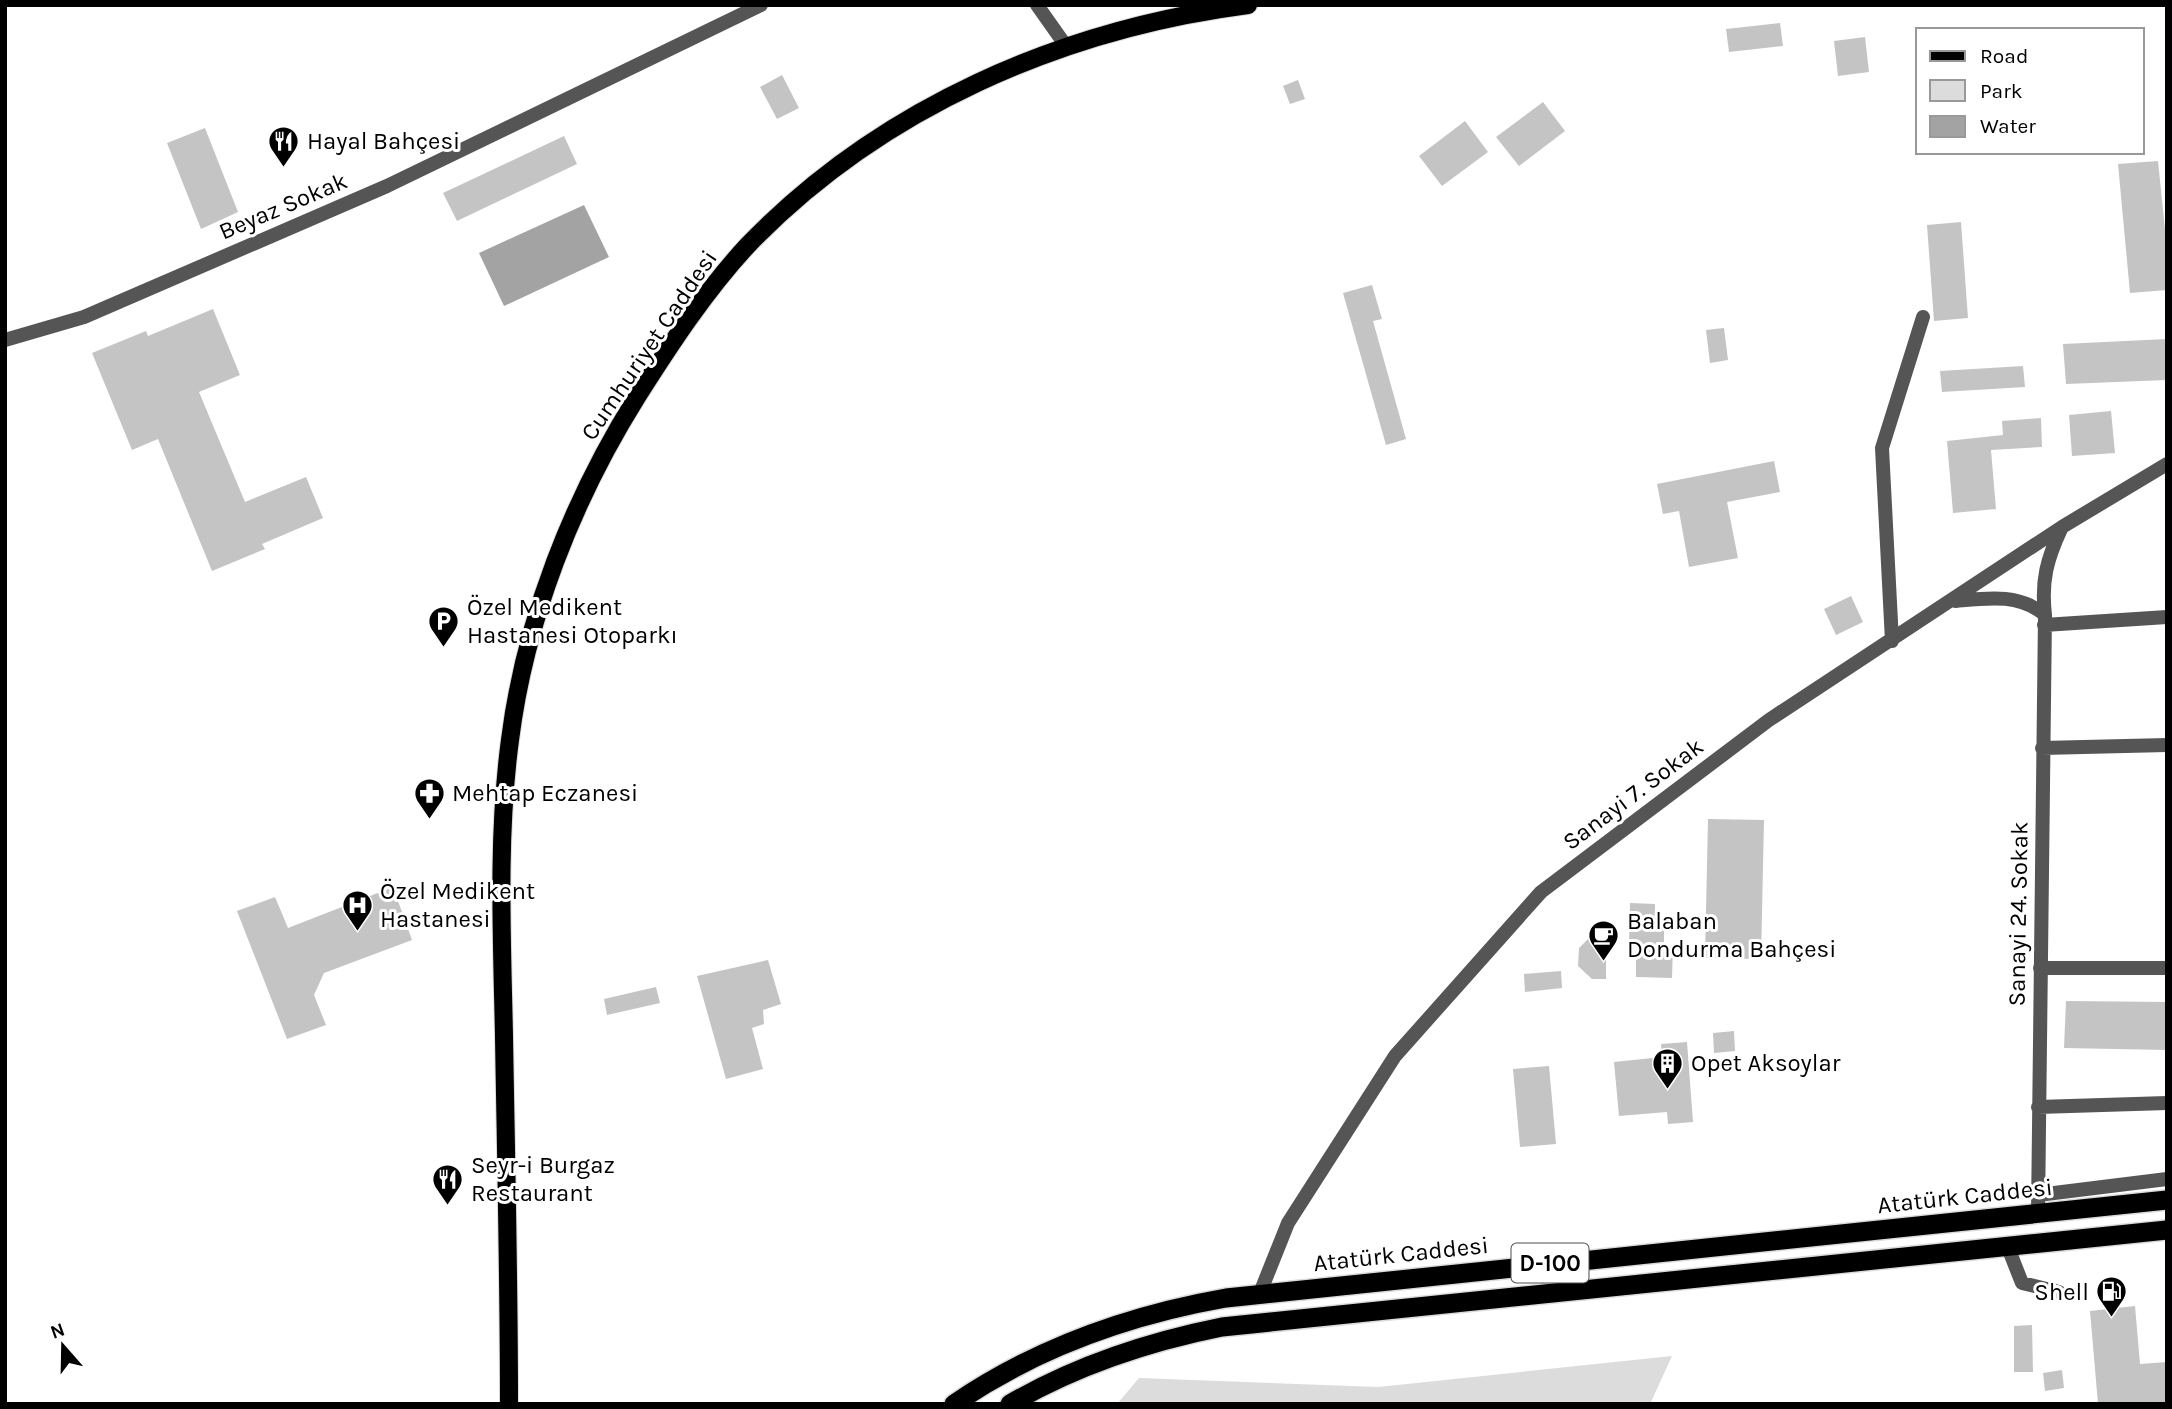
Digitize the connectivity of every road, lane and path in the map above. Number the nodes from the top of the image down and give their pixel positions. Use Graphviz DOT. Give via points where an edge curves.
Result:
graph roads {
  1 [pos="761,5"];
  2 [pos="1037,5"];
  3 [pos="1248,5"];
  4 [pos="1066,46"];
  5 [pos="1923,317"];
  6 [pos="5,340"];
  7 [pos="2167,464"];
  8 [pos="2062,527"];
  9 [pos="1952,602"];
  10 [pos="2167,617"];
  11 [pos="2045,620"];
  12 [pos="1892,641"];
  13 [pos="2167,745"];
  14 [pos="2042,748"];
  15 [pos="2040,968"];
  16 [pos="2167,968"];
  17 [pos="2167,1103"];
  18 [pos="2038,1107"];
  19 [pos="2167,1179"];
  20 [pos="2167,1200"];
  21 [pos="2038,1204"];
  22 [pos="2167,1230"];
  23 [pos="2007,1245"];
  24 [pos="2059,1292"];
  25 [pos="1260,1293"];
  26 [pos="1020,1401"];
  27 [pos="509,1404"];
  28 [pos="954,1404"];
  1 -- 6 [label="street, Beyaz Sokak" via="387,186 84,317"];
  2 -- 4 [label="street"];
  3 -- 4 [label="main road, Cumhuriyet Caddesi" via="1130,26"];
  4 -- 27 [label="main road, Cumhuriyet Caddesi" via="945,99 855,154 784,210 709,293 625,416 581,497 540,610 510,741 502,928"];
  5 -- 12 [label="street" via="1882,448"];
  7 -- 8 [label="street, Sanayi 7. Sokak"];
  8 -- 9 [label="street, Sanayi 7. Sokak"];
  8 -- 11 [label="street, Sanayi 24. Sokak" via="2046,563 2042,588"];
  9 -- 11 [label="street" via="2014,600 2033,605"];
  9 -- 12 [label="street, Sanayi 7. Sokak"];
  10 -- 11 [label="street"];
  11 -- 14 [label="street, Sanayi 24. Sokak"];
  12 -- 25 [label="street, Sanayi 7. Sokak" via="1769,720 1541,892 1395,1056 1288,1223"];
  13 -- 14 [label="street"];
  14 -- 15 [label="street, Sanayi 24. Sokak"];
  15 -- 16 [label="street"];
  15 -- 18 [label="street, Sanayi 24. Sokak"];
  17 -- 18 [label="street"];
  18 -- 21 [label="street, Sanayi 24. Sokak"];
  19 -- 21 [label="street"];
  20 -- 21 [label="highway, Atatürk Caddesi / D-100"];
  21 -- 25 [label="highway, Atatürk Caddesi / D-100"];
  22 -- 23 [label="highway, D-100"];
  23 -- 24 [label="street" via="2022,1283"];
  23 -- 26 [label="highway, D-100" via="1222,1327 1140,1346 1064,1375"];
  25 -- 28 [label="highway, Atatürk Caddesi / D-100" via="1183,1305 1097,1332 1031,1358"];
}
